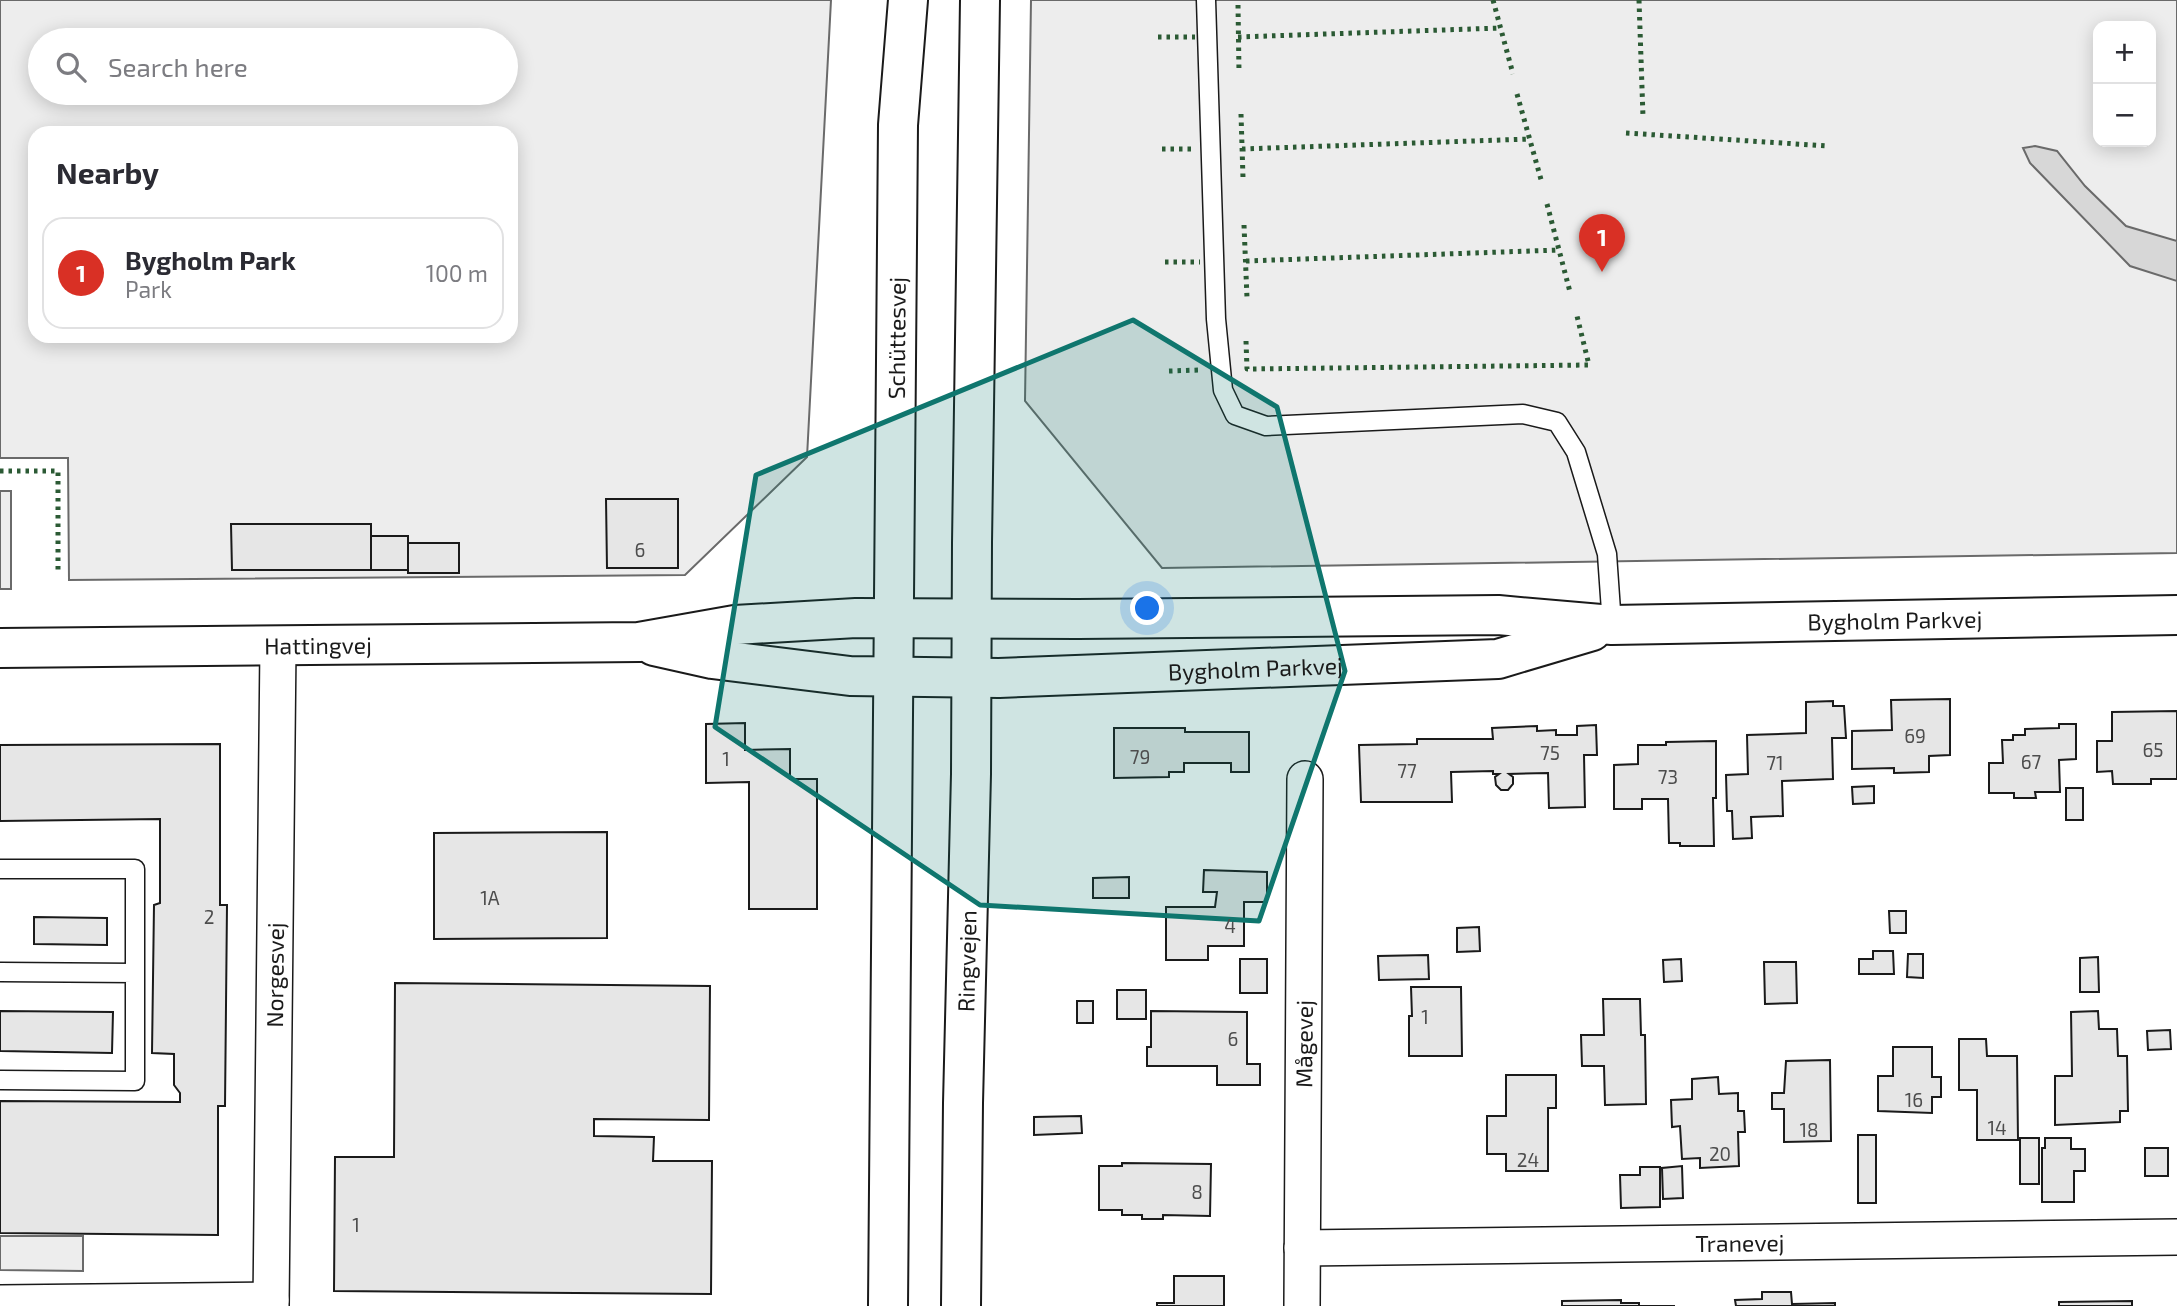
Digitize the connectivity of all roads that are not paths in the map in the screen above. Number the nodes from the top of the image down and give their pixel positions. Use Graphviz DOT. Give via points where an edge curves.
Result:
graph roads {
  1 [pos="908,0"];
  2 [pos="980,0"];
  3 [pos="1206,0"];
  4 [pos="2177,615"];
  5 [pos="893,617"];
  6 [pos="972,617"];
  7 [pos="1612,625"];
  8 [pos="639,642"];
  9 [pos="278,646"];
  10 [pos="0,648"];
  11 [pos="893,676"];
  12 [pos="972,678"];
  13 [pos="1305,779"];
  14 [pos="0,869"];
  15 [pos="0,972"];
  16 [pos="135,972"];
  17 [pos="0,1080"];
  18 [pos="2177,1237"];
  19 [pos="1302,1248"];
  20 [pos="0,1303"];
  21 [pos="271,1303"];
  22 [pos="888,1306"];
  23 [pos="961,1306"];
  24 [pos="1302,1306"];
  1 -- 5 [label="street, Schüttesvej" via="898,125"];
  2 -- 6 [label="street"];
  3 -- 7 [label="lane" via="1216,319 1223,390 1235,415 1266,426 1523,414 1557,422 1576,452 1607,554"];
  4 -- 7 [label="street, Bygholm Parkvej"];
  5 -- 6 [label="street, Bygholm Parkvej"];
  5 -- 8 [label="street, Hattingvej" via="735,625"];
  5 -- 11 [label="street, Schüttesvej"];
  6 -- 7 [label="street, Bygholm Parkvej" via="1498,615"];
  6 -- 12 [label="street, Ringvejen"];
  7 -- 12 [label="street, Bygholm Parkvej" via="1498,659"];
  8 -- 9 [label="street, Hattingvej"];
  8 -- 11 [label="street, Hattingvej" via="712,659 850,676"];
  9 -- 10 [label="street, Hattingvej"];
  9 -- 21 [label="street, Norgesvej"];
  11 -- 12 [label="street, Bygholm Parkvej"];
  11 -- 22 [label="street"];
  12 -- 23 [label="street, Ringvejen"];
  13 -- 19 [label="street, Mågevej"];
  14 -- 16 [label="lane" via="135,869"];
  15 -- 16 [label="lane"];
  16 -- 17 [label="lane" via="135,1081"];
  18 -- 19 [label="street, Tranevej"];
  19 -- 24 [label="street, Mågevej"];
  20 -- 21 [label="street"];
}
